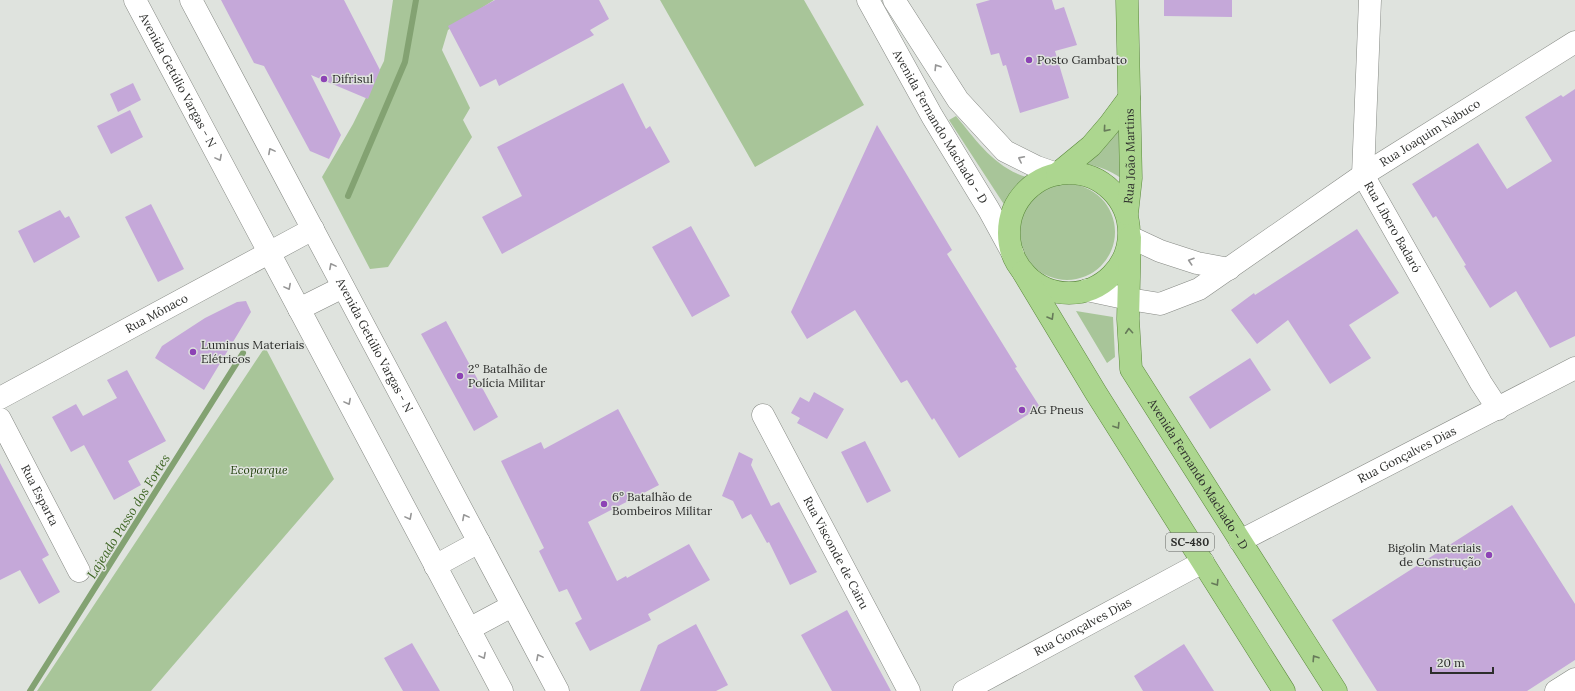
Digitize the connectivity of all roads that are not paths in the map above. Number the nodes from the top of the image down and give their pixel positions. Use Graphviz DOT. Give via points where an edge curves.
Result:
graph roads {
  1 [pos="135,0"];
  2 [pos="191,0"];
  3 [pos="868,0"];
  4 [pos="1127,0"];
  5 [pos="1370,0"];
  6 [pos="897,4"];
  7 [pos="879,19"];
  8 [pos="1575,42"];
  9 [pos="1128,98"];
  10 [pos="1056,174"];
  11 [pos="1363,175"];
  12 [pos="1127,214"];
  13 [pos="312,229"];
  14 [pos="1130,237"];
  15 [pos="269,253"];
  16 [pos="1018,263"];
  17 [pos="1229,269"];
  18 [pos="343,287"];
  19 [pos="1087,290"];
  20 [pos="1129,299"];
  21 [pos="299,309"];
  22 [pos="1575,368"];
  23 [pos="0,398"];
  24 [pos="1498,409"];
  25 [pos="763,415"];
  26 [pos="0,419"];
  27 [pos="1240,541"];
  28 [pos="479,542"];
  29 [pos="1203,562"];
  30 [pos="435,566"];
  31 [pos="79,571"];
  32 [pos="512,606"];
  33 [pos="469,629"];
  34 [pos="1575,679"];
  35 [pos="502,691"];
  36 [pos="558,691"];
  37 [pos="909,691"];
  38 [pos="964,691"];
  39 [pos="1284,691"];
  40 [pos="1336,691"];
  41 [pos="1556,691"];
  1 -- 15 [label="street, Avenida Getúlio Vargas - N, one-way"];
  13 -- 2 [label="street, Avenida Getúlio Vargas - N, one-way"];
  3 -- 7 [label="street, Avenida Fernando Machado - D"];
  4 -- 9 [label="main road, Rua João Martins"];
  5 -- 11 [label="street, Rua Líbero Badaró"];
  6 -- 7 [label="street"];
  10 -- 6 [label="street, Avenida Fernando Machado - D, one-way" via="1005,151 958,100"];
  7 -- 16 [label="street, Avenida Fernando Machado - D"];
  8 -- 11 [label="street, Rua Joaquim Nabuco"];
  9 -- 10 [label="main road, Rua João Martins, one-way" via="1110,125 1091,146"];
  9 -- 12 [label="main road, Rua João Martins" via="1131,178"];
  10 -- 12 [label="main road" via="1074,173 1092,177 1107,186 1119,198"];
  10 -- 16 [label="main road" via="1038,182 1022,195 1012,213 1008,232"];
  11 -- 17 [label="street, Rua Joaquim Nabuco"];
  11 -- 24 [label="street, Rua Líbero Badaró"];
  12 -- 14 [label="main road"];
  13 -- 15 [label="street, Rua Mônaco"];
  18 -- 13 [label="street, Avenida Getúlio Vargas - N, one-way"];
  17 -- 14 [label="street, one-way" via="1196,263 1160,251"];
  14 -- 19 [label="main road" via="1123,260 1108,278"];
  14 -- 20 [label="main road, Avenida Fernando Machado - D"];
  15 -- 21 [label="street, Avenida Getúlio Vargas - N, one-way"];
  15 -- 23 [label="street, Rua Mônaco"];
  16 -- 19 [label="main road" via="1038,285 1053,291 1070,293"];
  16 -- 29 [label="main road, Avenida Fernando Machado - D / SC-480, one-way" via="1096,393"];
  17 -- 20 [label="street, Rua Joaquim Nabuco" via="1199,289 1160,304"];
  18 -- 21 [label="street"];
  28 -- 18 [label="street, Avenida Getúlio Vargas - N, one-way"];
  19 -- 20 [label="street, Rua Joaquim Nabuco"];
  27 -- 20 [label="main road, Avenida Fernando Machado - D, one-way" via="1131,370"];
  21 -- 30 [label="street, Avenida Getúlio Vargas - N, one-way"];
  22 -- 24 [label="street, Rua Gonçalves Dias"];
  24 -- 27 [label="street, Rua Gonçalves Dias"];
  25 -- 37 [label="street, Rua Visconde de Cairu"];
  26 -- 31 [label="street, Rua Esparta"];
  40 -- 27 [label="main road, Avenida Fernando Machado - D, one-way"];
  28 -- 30 [label="street"];
  28 -- 32 [label="street, Avenida Getúlio Vargas - N"];
  29 -- 38 [label="street, Rua Gonçalves Dias"];
  29 -- 39 [label="main road, Avenida Fernando Machado - D / SC-480, one-way"];
  30 -- 33 [label="street, Avenida Getúlio Vargas - N"];
  32 -- 33 [label="street"];
  36 -- 32 [label="street, Avenida Getúlio Vargas - N, one-way"];
  33 -- 35 [label="street, Avenida Getúlio Vargas - N, one-way"];
  34 -- 41 [label="street"];
}
